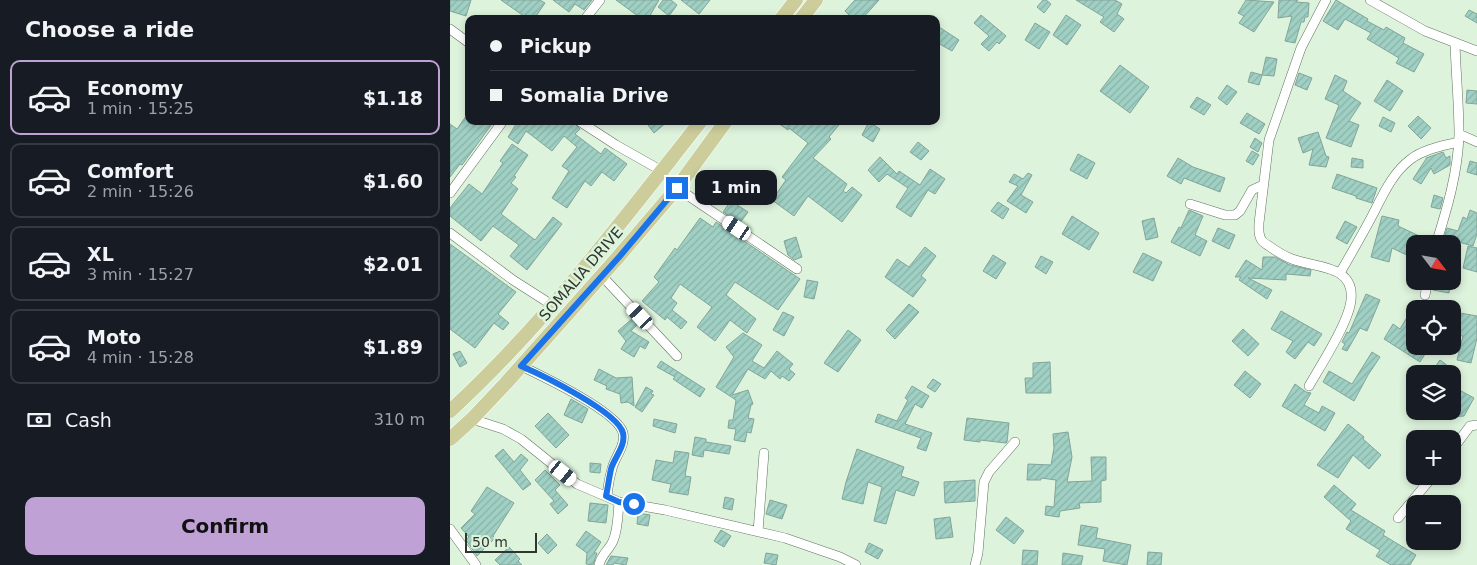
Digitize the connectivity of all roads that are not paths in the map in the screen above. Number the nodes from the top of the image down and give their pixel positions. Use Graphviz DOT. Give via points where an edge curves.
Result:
graph roads {
  1 [pos="600,0"];
  2 [pos="796,0"];
  3 [pos="816,0"];
  4 [pos="1326,0"];
  5 [pos="1370,0"];
  6 [pos="588,15"];
  7 [pos="784,15"];
  8 [pos="804,15"];
  9 [pos="450,29"];
  10 [pos="465,41"];
  11 [pos="1455,44"];
  12 [pos="1477,51"];
  13 [pos="500,125"];
  14 [pos="585,125"];
  15 [pos="697,125"];
  16 [pos="723,125"];
  17 [pos="1458,138"];
  18 [pos="1477,142"];
  19 [pos="662,171"];
  20 [pos="1262,185"];
  21 [pos="677,188"];
  22 [pos="450,193"];
  23 [pos="1190,204"];
  24 [pos="450,233"];
  25 [pos="1439,235"];
  26 [pos="797,270"];
  27 [pos="1340,273"];
  28 [pos="602,276"];
  29 [pos="1426,290"];
  30 [pos="1425,294"];
  31 [pos="552,305"];
  32 [pos="677,356"];
  33 [pos="521,366"];
  34 [pos="1310,386"];
  35 [pos="450,411"];
  36 [pos="472,419"];
  37 [pos="1477,425"];
  38 [pos="1461,438"];
  39 [pos="450,440"];
  40 [pos="1015,442"];
  41 [pos="764,453"];
  42 [pos="1426,485"];
  43 [pos="606,496"];
  44 [pos="619,502"];
  45 [pos="1398,518"];
  46 [pos="450,529"];
  47 [pos="758,532"];
  48 [pos="476,565"];
  49 [pos="599,565"];
  50 [pos="856,565"];
  51 [pos="975,565"];
  1 -- 6 [label="street"];
  2 -- 7 [label="main road"];
  3 -- 8 [label="main road"];
  4 -- 20 [label="street" via="1301,48 1287,86 1269,140"];
  5 -- 11 [label="street"];
  9 -- 10 [label="street"];
  11 -- 12 [label="street"];
  11 -- 17 [label="street"];
  13 -- 22 [label="street"];
  14 -- 19 [label="street"];
  15 -- 19 [label="main road, SOMALIA DRIVE"];
  16 -- 21 [label="main road, SOMALIA DRIVE"];
  17 -- 18 [label="street"];
  17 -- 25 [label="street" via="1455,170"];
  17 -- 27 [label="street" via="1413,157 1400,168 1382,194"];
  19 -- 31 [label="main road, SOMALIA DRIVE"];
  20 -- 23 [label="street" via="1252,190 1235,215"];
  20 -- 27 [label="street" via="1261,241 1293,260"];
  21 -- 26 [label="street"];
  21 -- 28 [label="main road, SOMALIA DRIVE"];
  24 -- 31 [label="street"];
  27 -- 34 [label="street" via="1349,283 1352,299 1333,345"];
  28 -- 32 [label="street"];
  28 -- 33 [label="main road, SOMALIA DRIVE"];
  29 -- 30 [label="street"];
  31 -- 35 [label="main road, SOMALIA DRIVE"];
  33 -- 36 [label="main road, SOMALIA DRIVE"];
  33 -- 43 [label="street" via="580,396 623,432 623,442 612,467"];
  36 -- 39 [label="main road, SOMALIA DRIVE"];
  36 -- 43 [label="street" via="515,435 577,484"];
  37 -- 38 [label="street" via="1470,426"];
  40 -- 51 [label="street" via="984,482"];
  41 -- 47 [label="street"];
  42 -- 45 [label="street"];
  43 -- 44 [label="street"];
  44 -- 47 [label="street"];
  44 -- 49 [label="street" via="613,541"];
  46 -- 48 [label="street"];
  47 -- 50 [label="street" via="840,556"];
}
